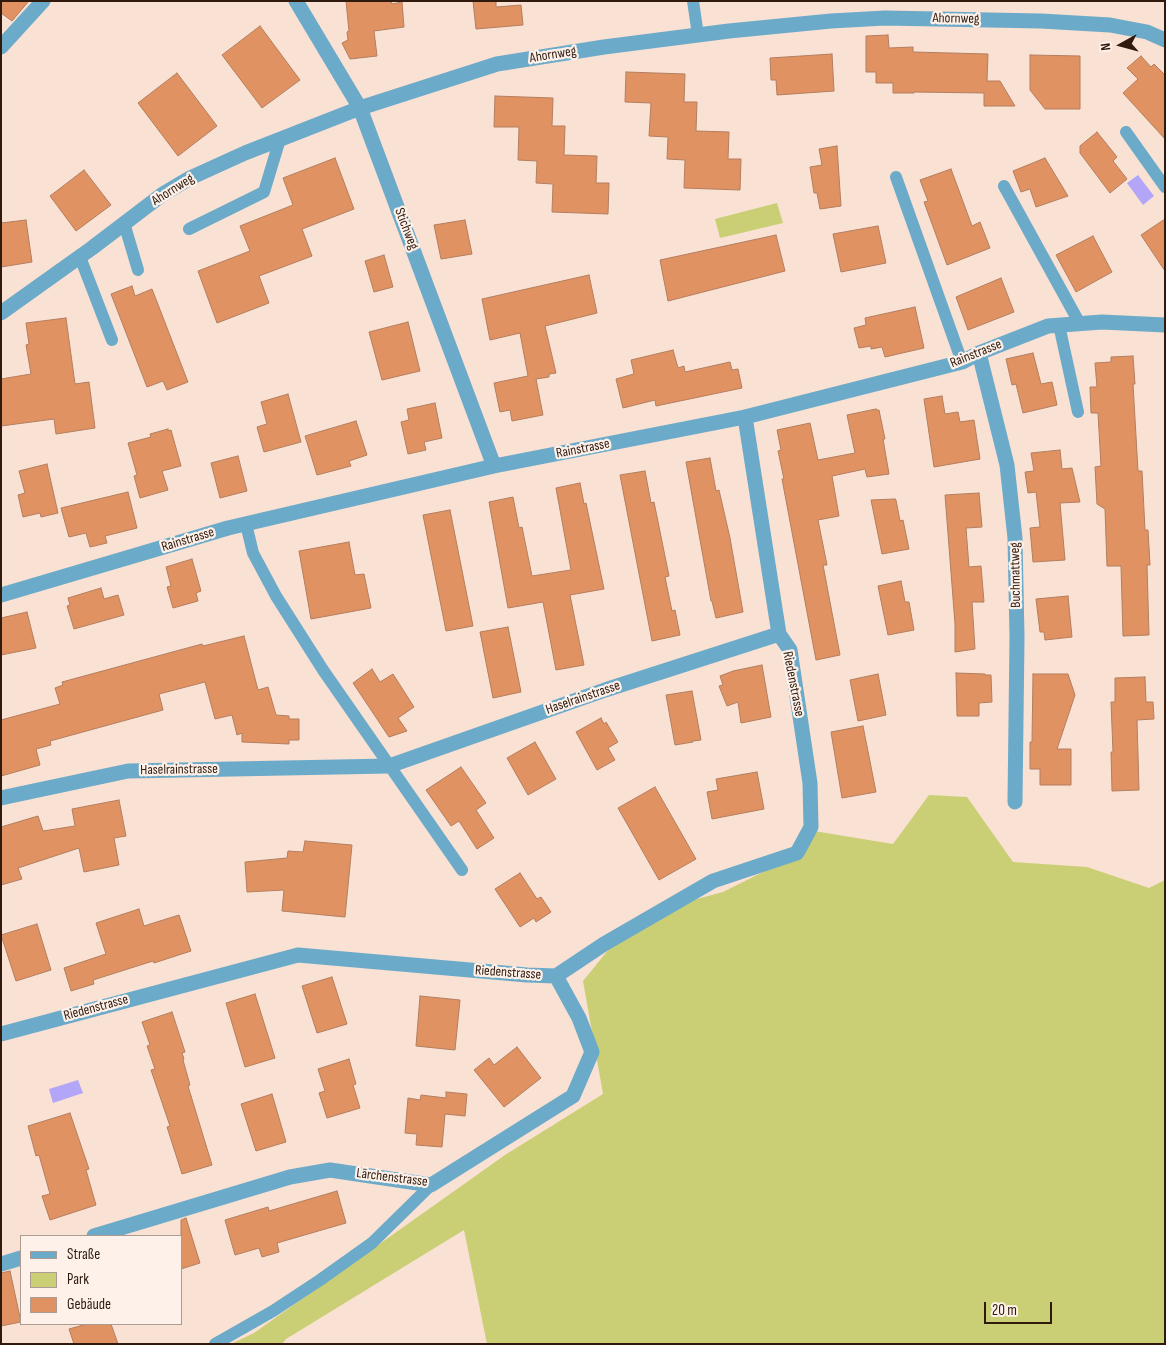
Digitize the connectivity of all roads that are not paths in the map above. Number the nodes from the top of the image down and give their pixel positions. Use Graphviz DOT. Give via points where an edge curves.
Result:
graph roads {
  1 [pos="43,1"];
  2 [pos="296,1"];
  3 [pos="694,1"];
  4 [pos="698,35"];
  5 [pos="1165,40"];
  6 [pos="1,47"];
  7 [pos="360,108"];
  8 [pos="1126,132"];
  9 [pos="280,139"];
  10 [pos="896,177"];
  11 [pos="1004,186"];
  12 [pos="1165,187"];
  13 [pos="124,223"];
  14 [pos="189,229"];
  15 [pos="80,257"];
  16 [pos="138,270"];
  17 [pos="1,313"];
  18 [pos="1080,324"];
  19 [pos="1059,325"];
  20 [pos="1165,325"];
  21 [pos="112,340"];
  22 [pos="979,352"];
  23 [pos="962,362"];
  24 [pos="1078,412"];
  25 [pos="746,417"];
  26 [pos="494,466"];
  27 [pos="246,524"];
  28 [pos="1,595"];
  29 [pos="778,634"];
  30 [pos="389,766"];
  31 [pos="1,798"];
  32 [pos="1015,802"];
  33 [pos="462,870"];
  34 [pos="556,976"];
  35 [pos="1,1034"];
  36 [pos="431,1186"];
  37 [pos="97,1235"];
  38 [pos="20,1258"];
  39 [pos="1,1264"];
  40 [pos="215,1344"];
  1 -- 6 [label="street"];
  2 -- 7 [label="street, Stichweg"];
  3 -- 4 [label="lane"];
  4 -- 5 [label="street, Ahornweg" via="831,20 886,18 1110,25 1147,32"];
  4 -- 7 [label="street, Ahornweg" via="496,64"];
  7 -- 9 [label="street, Ahornweg"];
  7 -- 26 [label="street, Stichweg"];
  8 -- 12 [label="lane"];
  9 -- 13 [label="street, Ahornweg" via="190,178"];
  9 -- 14 [label="lane" via="264,192"];
  10 -- 23 [label="lane"];
  11 -- 18 [label="lane"];
  13 -- 15 [label="street, Ahornweg"];
  13 -- 16 [label="lane"];
  15 -- 17 [label="street, Ahornweg"];
  15 -- 21 [label="lane"];
  18 -- 19 [label="street, Rainstrasse"];
  18 -- 20 [label="street, Rainstrasse"];
  19 -- 22 [label="street, Rainstrasse" via="1048,326"];
  19 -- 24 [label="lane"];
  22 -- 23 [label="street, Rainstrasse"];
  22 -- 32 [label="street, Buchmattweg" via="1007,465 1015,538"];
  23 -- 25 [label="street, Rainstrasse"];
  25 -- 26 [label="street, Rainstrasse"];
  25 -- 29 [label="street"];
  26 -- 27 [label="street, Rainstrasse"];
  27 -- 28 [label="street, Rainstrasse"];
  27 -- 30 [label="lane" via="253,553 276,596 322,670"];
  29 -- 30 [label="street, Haselrainstrasse" via="605,690"];
  29 -- 34 [label="street, Riedenstrasse" via="790,650 810,783 811,827 797,853 713,881 604,944"];
  30 -- 31 [label="street, Haselrainstrasse" via="128,771"];
  30 -- 33 [label="lane"];
  34 -- 35 [label="street, Riedenstrasse" via="298,955"];
  34 -- 36 [label="street, Lärchenstrasse" via="592,1052 573,1096"];
  36 -- 37 [label="street, Lärchenstrasse" via="330,1170 290,1177"];
  36 -- 40 [label="lane" via="372,1243 273,1311"];
  38 -- 39 [label="street"];
}
